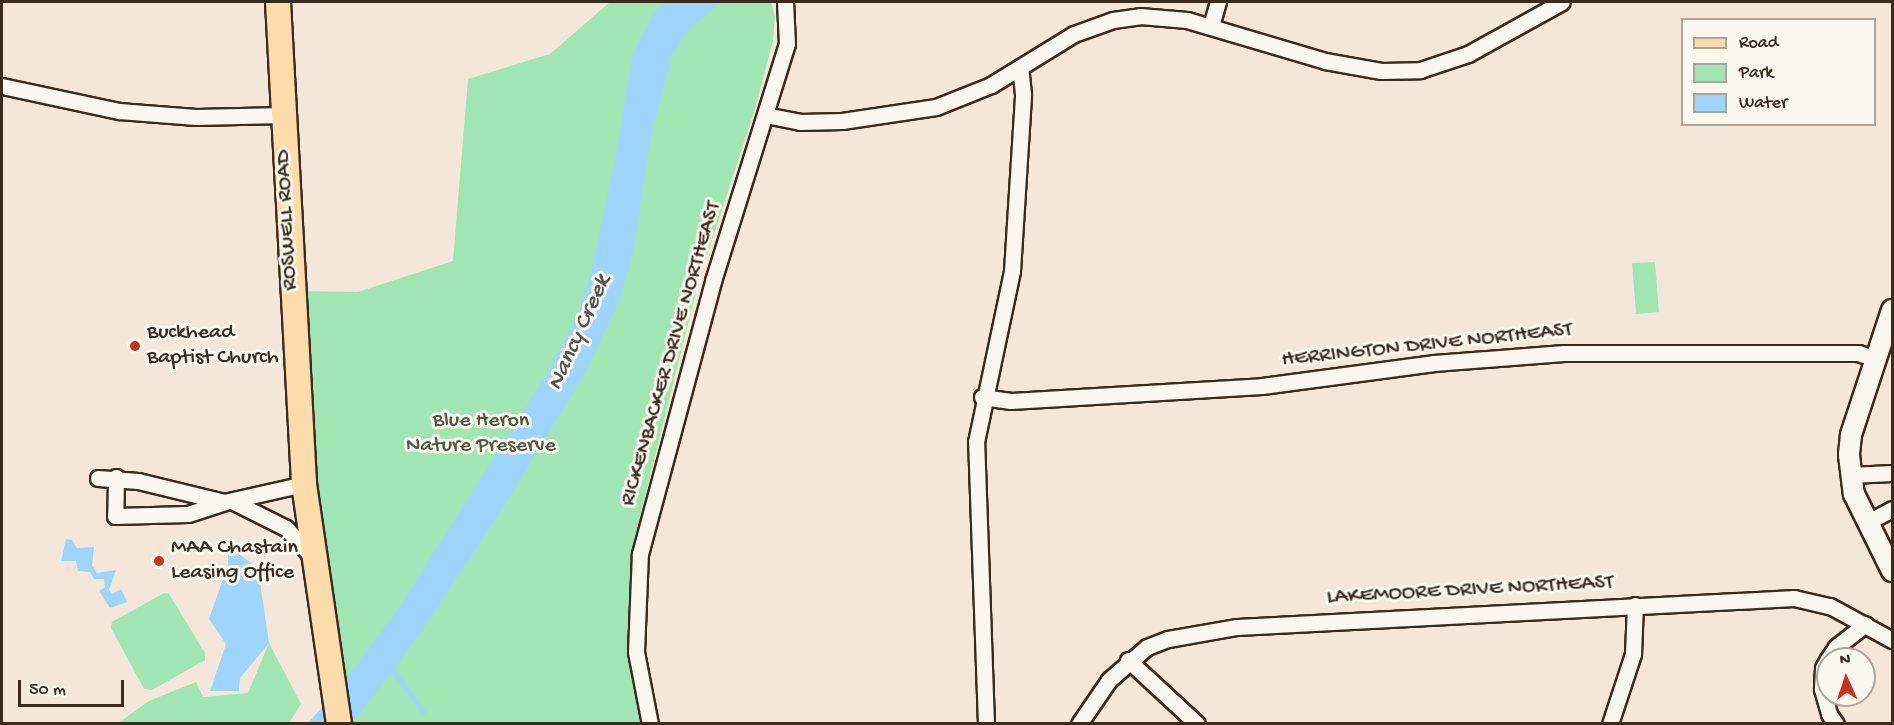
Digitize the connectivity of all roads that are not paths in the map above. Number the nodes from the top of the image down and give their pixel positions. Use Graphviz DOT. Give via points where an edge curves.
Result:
graph roads {
  1 [pos="278,2"];
  2 [pos="785,2"];
  3 [pos="1218,2"];
  4 [pos="1562,2"];
  5 [pos="1211,26"];
  6 [pos="1020,67"];
  7 [pos="2,86"];
  8 [pos="283,115"];
  9 [pos="765,115"];
  10 [pos="1893,310"];
  11 [pos="1876,359"];
  12 [pos="982,397"];
  13 [pos="1893,473"];
  14 [pos="1850,475"];
  15 [pos="116,477"];
  16 [pos="98,478"];
  17 [pos="304,484"];
  18 [pos="229,502"];
  19 [pos="1893,509"];
  20 [pos="1866,523"];
  21 [pos="314,560"];
  22 [pos="1893,571"];
  23 [pos="1635,604"];
  24 [pos="1865,624"];
  25 [pos="1893,640"];
  26 [pos="1836,647"];
  27 [pos="1128,660"];
  28 [pos="1827,707"];
  29 [pos="339,723"];
  30 [pos="650,723"];
  31 [pos="986,723"];
  32 [pos="1079,723"];
  33 [pos="1197,723"];
  34 [pos="1610,723"];
  35 [pos="1836,723"];
  1 -- 8 [label="main road, ROSWELL ROAD"];
  2 -- 9 [label="street, RICKENBACKER DRIVE NORTHEAST" via="787,44"];
  3 -- 5 [label="street"];
  4 -- 5 [label="street" via="1445,64 1401,72 1325,61"];
  5 -- 6 [label="street" via="1164,16 1113,20 1074,34"];
  6 -- 9 [label="street" via="964,98 904,115 800,122"];
  6 -- 12 [label="street" via="1023,94 1012,271"];
  7 -- 8 [label="street" via="119,111 196,117"];
  8 -- 17 [label="main road, ROSWELL ROAD"];
  9 -- 30 [label="street, RICKENBACKER DRIVE NORTHEAST" via="713,281 640,554 636,652"];
  10 -- 11 [label="street"];
  11 -- 12 [label="street, HERRINGTON DRIVE NORTHEAST" via="1858,353 1564,353 1434,363 1263,386 1011,401"];
  11 -- 14 [label="street" via="1851,435"];
  12 -- 31 [label="street" via="975,485"];
  13 -- 14 [label="street"];
  14 -- 20 [label="street"];
  15 -- 16 [label="street"];
  15 -- 18 [label="street"];
  15 -- 18 [label="street" via="115,516 188,514"];
  17 -- 18 [label="street"];
  17 -- 21 [label="main road, ROSWELL ROAD"];
  18 -- 21 [label="street" via="286,528"];
  19 -- 20 [label="street"];
  20 -- 22 [label="street"];
  21 -- 29 [label="main road, ROSWELL ROAD"];
  23 -- 24 [label="street, LAKEMOORE DRIVE NORTHEAST" via="1794,598 1830,606"];
  23 -- 27 [label="street, LAKEMOORE DRIVE NORTHEAST" via="1237,627 1168,639"];
  23 -- 34 [label="street" via="1628,678"];
  24 -- 25 [label="street, LAKEMOORE DRIVE NORTHEAST"];
  24 -- 26 [label="street"];
  27 -- 32 [label="street, LAKEMOORE DRIVE NORTHEAST"];
  27 -- 33 [label="street"];
  28 -- 35 [label="street"];
}
